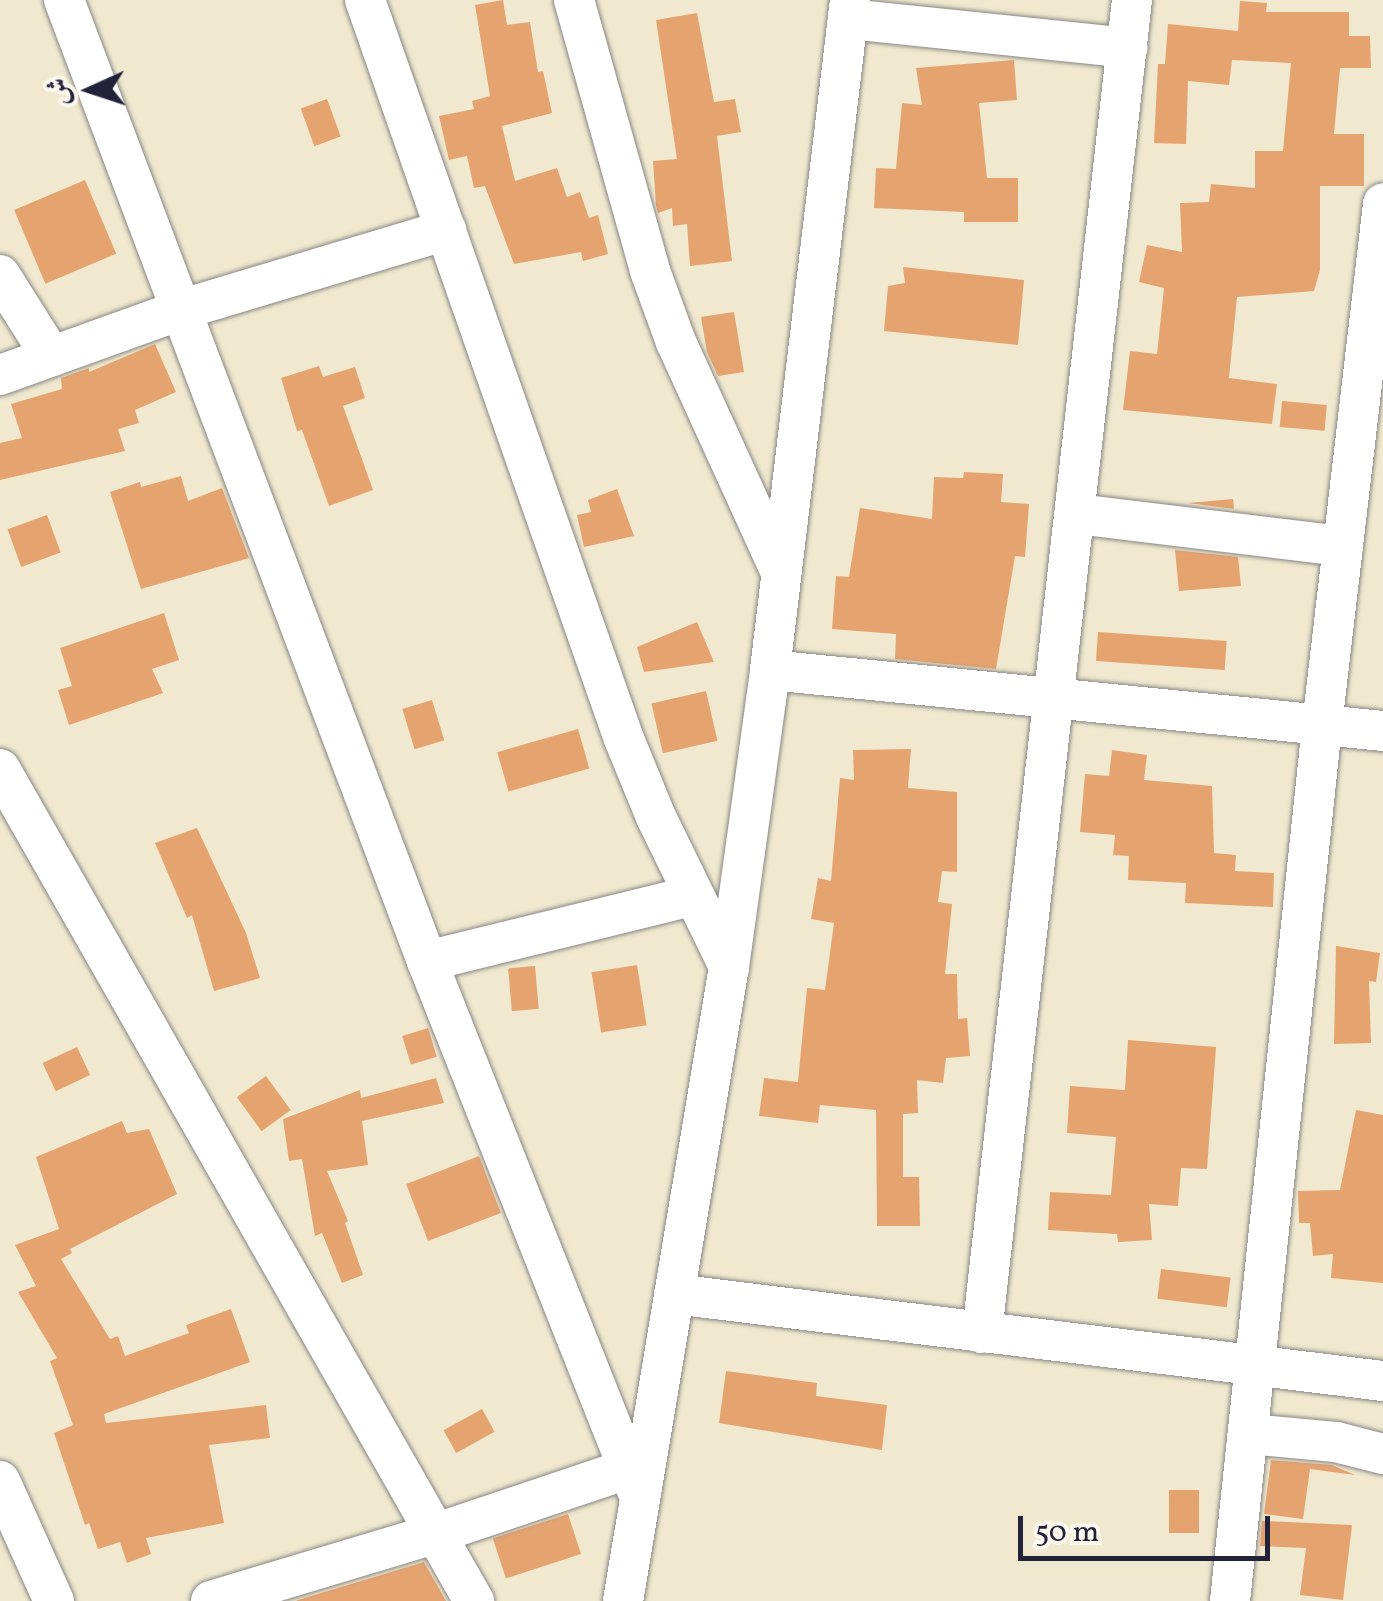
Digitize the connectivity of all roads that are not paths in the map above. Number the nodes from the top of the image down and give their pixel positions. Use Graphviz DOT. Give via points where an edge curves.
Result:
graph roads {
  1 [pos="64,0"];
  2 [pos="365,0"];
  3 [pos="574,0"];
  4 [pos="1132,0"];
  5 [pos="849,10"];
  6 [pos="1126,48"];
  7 [pos="1383,204"];
  8 [pos="446,230"];
  9 [pos="0,275"];
  10 [pos="183,309"];
  11 [pos="52,356"];
  12 [pos="0,374"];
  13 [pos="1076,514"];
  14 [pos="1344,546"];
  15 [pos="781,572"];
  16 [pos="770,670"];
  17 [pos="1057,698"];
  18 [pos="1322,726"];
  19 [pos="1383,732"];
  20 [pos="0,769"];
  21 [pos="692,896"];
  22 [pos="427,962"];
  23 [pos="730,967"];
  24 [pos="674,1294"];
  25 [pos="982,1333"];
  26 [pos="1254,1366"];
  27 [pos="1383,1380"];
  28 [pos="1249,1434"];
  29 [pos="1383,1454"];
  30 [pos="0,1481"];
  31 [pos="634,1483"];
  32 [pos="437,1533"];
  33 [pos="54,1601"];
  34 [pos="210,1601"];
  35 [pos="474,1601"];
  36 [pos="623,1601"];
  37 [pos="1230,1601"];
  1 -- 10 [label="street"];
  2 -- 8 [label="street"];
  3 -- 15 [label="street" via="650,271"];
  4 -- 6 [label="street"];
  5 -- 6 [label="street"];
  5 -- 15 [label="street"];
  6 -- 13 [label="street"];
  7 -- 14 [label="street"];
  8 -- 10 [label="street"];
  8 -- 21 [label="street" via="624,739"];
  9 -- 11 [label="street"];
  10 -- 11 [label="street"];
  10 -- 22 [label="street"];
  11 -- 12 [label="street"];
  13 -- 14 [label="street"];
  13 -- 17 [label="street"];
  14 -- 18 [label="street"];
  15 -- 16 [label="street"];
  16 -- 17 [label="street"];
  16 -- 23 [label="street"];
  17 -- 18 [label="street"];
  17 -- 25 [label="street"];
  18 -- 19 [label="street"];
  18 -- 26 [label="street"];
  20 -- 32 [label="street"];
  21 -- 22 [label="street"];
  21 -- 23 [label="street"];
  22 -- 31 [label="street"];
  23 -- 24 [label="street"];
  24 -- 25 [label="street"];
  24 -- 31 [label="street"];
  25 -- 26 [label="street"];
  26 -- 27 [label="street"];
  26 -- 28 [label="street"];
  28 -- 29 [label="street"];
  28 -- 37 [label="street"];
  30 -- 33 [label="street"];
  31 -- 32 [label="street"];
  31 -- 36 [label="street"];
  32 -- 34 [label="street"];
  32 -- 35 [label="street"];
}
